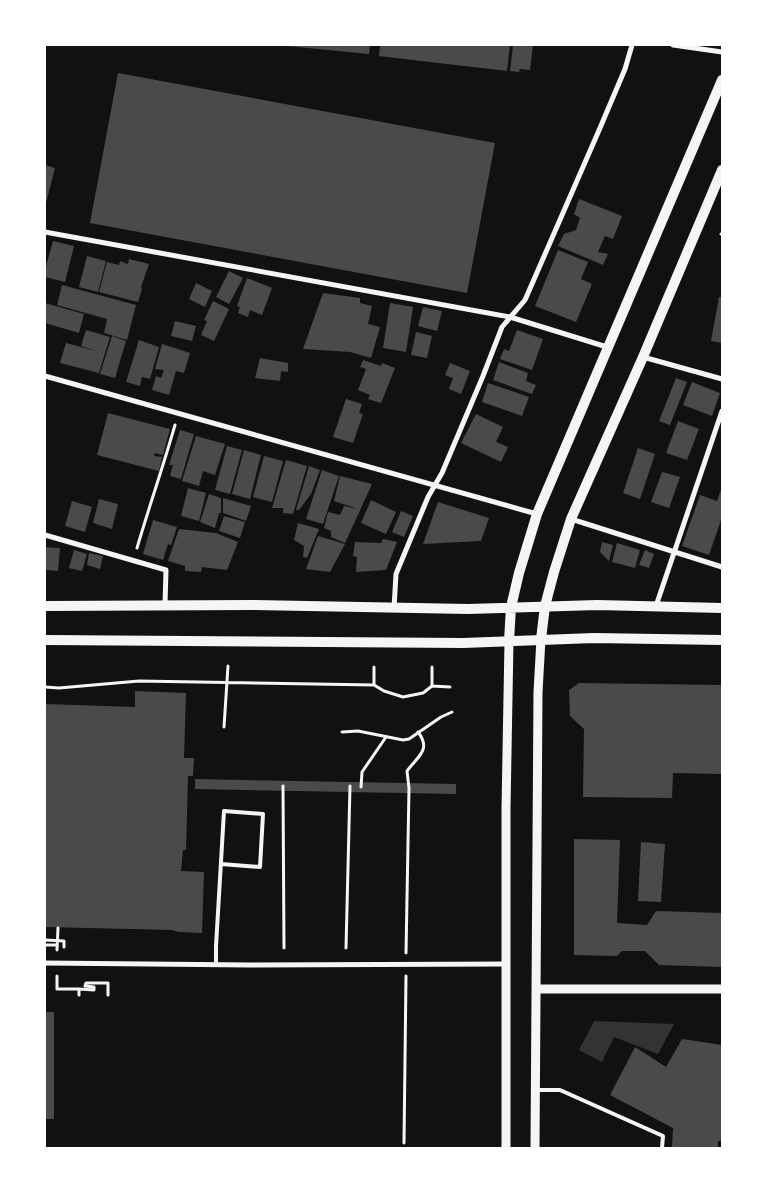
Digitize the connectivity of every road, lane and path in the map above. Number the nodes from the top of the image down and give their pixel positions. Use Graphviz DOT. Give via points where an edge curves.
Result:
graph roads {
  1 [pos="632,45"];
  2 [pos="673,45"];
  3 [pos="722,52"];
  4 [pos="722,80"];
  5 [pos="722,170"];
  6 [pos="45,232"];
  7 [pos="510,317"];
  8 [pos="607,347"];
  9 [pos="643,357"];
  10 [pos="45,376"];
  11 [pos="722,379"];
  12 [pos="722,411"];
  13 [pos="178,413"];
  14 [pos="435,486"];
  15 [pos="537,514"];
  16 [pos="571,519"];
  17 [pos="45,535"];
  18 [pos="674,550"];
  19 [pos="133,560"];
  20 [pos="722,567"];
  21 [pos="165,605"];
  22 [pos="45,606"];
  23 [pos="545,606"];
  24 [pos="656,606"];
  25 [pos="511,607"];
  26 [pos="722,608"];
  27 [pos="394,609"];
  28 [pos="541,639"];
  29 [pos="45,640"];
  30 [pos="722,640"];
  31 [pos="509,641"];
  32 [pos="228,666"];
  33 [pos="374,667"];
  34 [pos="432,667"];
  35 [pos="226,683"];
  36 [pos="374,685"];
  37 [pos="432,686"];
  38 [pos="45,687"];
  39 [pos="450,687"];
  40 [pos="452,712"];
  41 [pos="224,727"];
  42 [pos="342,732"];
  43 [pos="418,732"];
  44 [pos="386,737"];
  45 [pos="283,786"];
  46 [pos="350,786"];
  47 [pos="361,787"];
  48 [pos="409,788"];
  49 [pos="221,864"];
  50 [pos="45,940"];
  51 [pos="45,945"];
  52 [pos="57,945"];
  53 [pos="64,947"];
  54 [pos="284,948"];
  55 [pos="346,948"];
  56 [pos="45,963"];
  57 [pos="216,964"];
  58 [pos="506,964"];
  59 [pos="79,989"];
  60 [pos="536,989"];
  61 [pos="722,989"];
  62 [pos="108,995"];
  63 [pos="535,1090"];
  64 [pos="506,1148"];
  65 [pos="535,1148"];
  66 [pos="662,1148"];
  1 -- 7 [label="street" via="604,120 525,300"];
  2 -- 3 [label="street"];
  4 -- 8 [label="main road"];
  5 -- 9 [label="main road"];
  6 -- 7 [label="street"];
  7 -- 8 [label="street"];
  7 -- 14 [label="street" via="502,327"];
  8 -- 15 [label="main road"];
  9 -- 11 [label="street"];
  9 -- 16 [label="main road"];
  10 -- 13 [label="street"];
  12 -- 18 [label="street"];
  13 -- 14 [label="street"];
  13 -- 19 [label="path"];
  14 -- 15 [label="street"];
  14 -- 27 [label="street" via="396,574"];
  15 -- 25 [label="main road"];
  16 -- 18 [label="street"];
  16 -- 23 [label="main road"];
  17 -- 19 [label="street"];
  18 -- 20 [label="street"];
  18 -- 24 [label="street"];
  19 -- 21 [label="street" via="166,570"];
  21 -- 22 [label="main road"];
  21 -- 27 [label="main road"];
  23 -- 24 [label="main road"];
  23 -- 25 [label="main road"];
  23 -- 28 [label="main road"];
  24 -- 26 [label="main road"];
  25 -- 27 [label="main road"];
  25 -- 31 [label="main road"];
  28 -- 30 [label="main road"];
  28 -- 31 [label="main road"];
  28 -- 60 [label="street"];
  29 -- 31 [label="main road"];
  31 -- 58 [label="street"];
  32 -- 35 [label="path"];
  33 -- 36 [label="path"];
  34 -- 37 [label="path"];
  35 -- 36 [label="path"];
  35 -- 38 [label="path" via="139,681"];
  35 -- 41 [label="path"];
  36 -- 37 [label="path" via="384,692 403,697 423,693"];
  37 -- 39 [label="path"];
  40 -- 43 [label="path"];
  42 -- 44 [label="path" via="358,731"];
  43 -- 44 [label="path" via="403,740"];
  43 -- 48 [label="path" via="425,745 418,760 407,771"];
  44 -- 47 [label="path" via="362,772"];
  45 -- 54 [label="path"];
  46 -- 55 [label="path"];
  49 -- 49 [label="lane" via="224,812 263,814 260,867"];
  49 -- 57 [label="lane"];
  50 -- 53 [label="path" via="64,941"];
  51 -- 52 [label="path"];
  56 -- 57 [label="street"];
  57 -- 58 [label="street"];
  58 -- 64 [label="street"];
  59 -- 62 [label="path" via="94,990 94,987 85,986 86,982 108,983"];
  60 -- 61 [label="street"];
  60 -- 63 [label="street"];
  63 -- 65 [label="street"];
  63 -- 66 [label="lane" via="560,1090 663,1136"];
}
